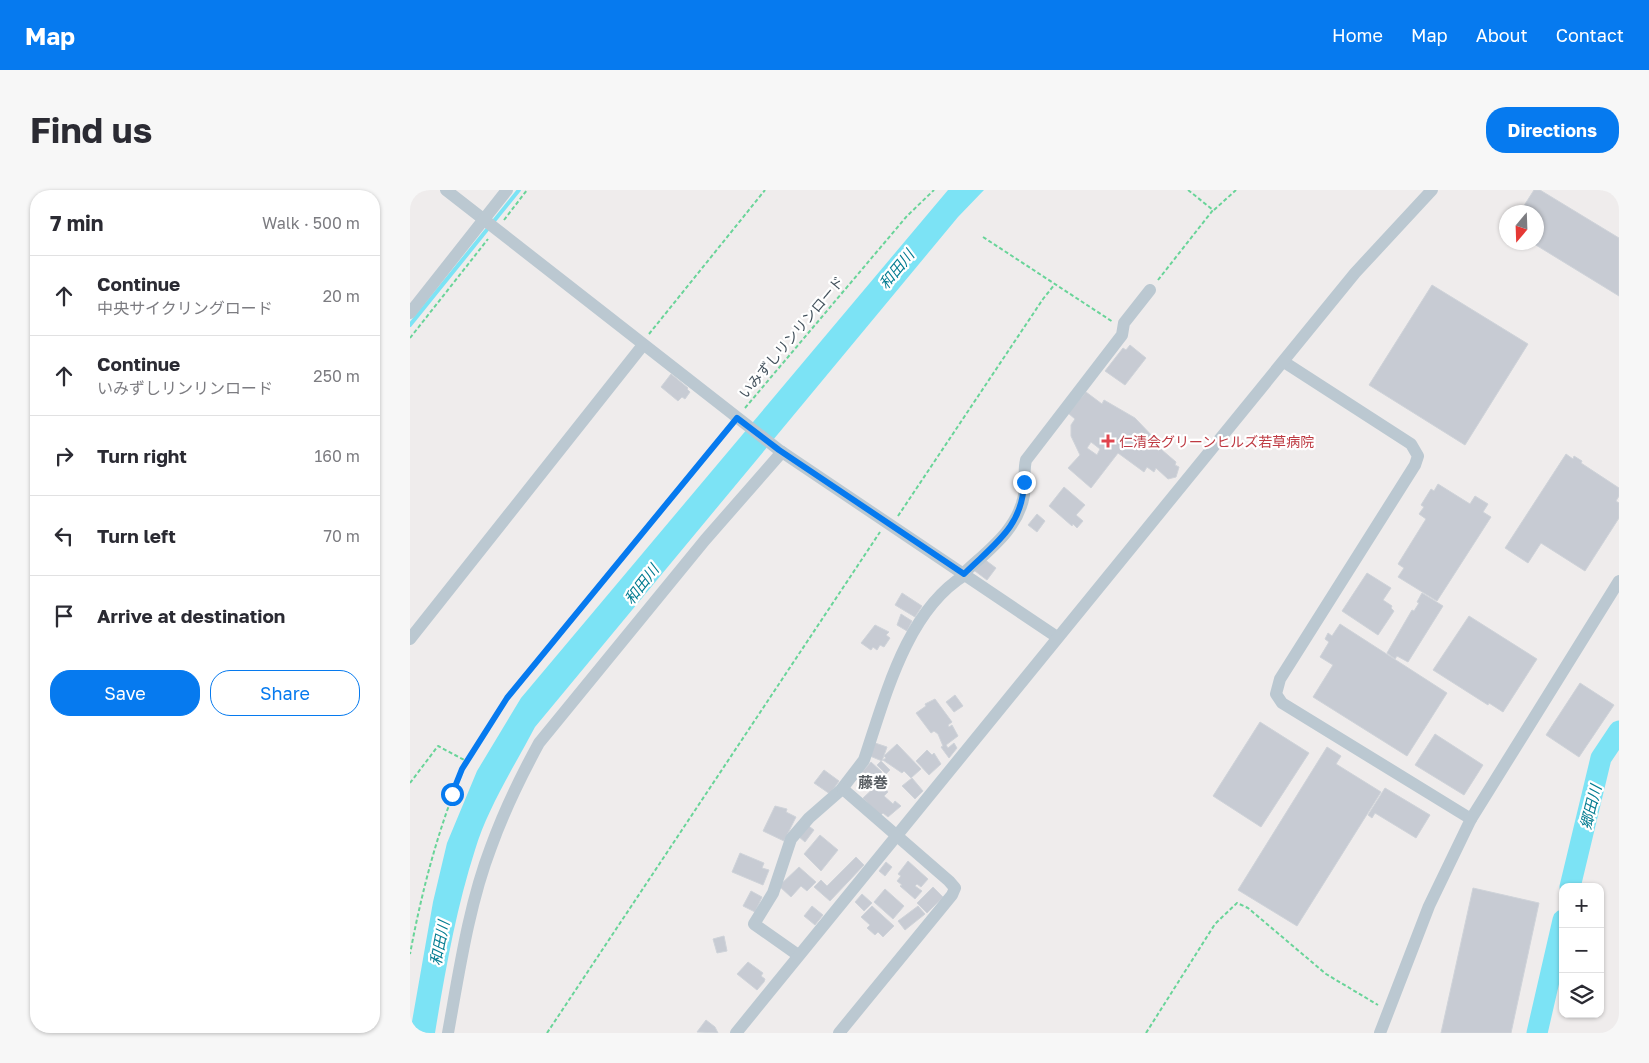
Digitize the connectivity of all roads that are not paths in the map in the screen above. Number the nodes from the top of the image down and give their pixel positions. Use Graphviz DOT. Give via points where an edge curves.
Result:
graph roads {
  1 [pos="446,190"];
  2 [pos="507,190"];
  3 [pos="1432,190"];
  4 [pos="483,220"];
  5 [pos="1150,290"];
  6 [pos="410,313"];
  7 [pos="642,344"];
  8 [pos="1284,362"];
  9 [pos="780,451"];
  10 [pos="964,574"];
  11 [pos="1619,581"];
  12 [pos="1057,637"];
  13 [pos="410,639"];
  14 [pos="843,789"];
  15 [pos="1471,819"];
  16 [pos="896,837"];
  17 [pos="798,955"];
  18 [pos="448,1033"];
  19 [pos="736,1033"];
  20 [pos="839,1033"];
  21 [pos="1380,1033"];
  1 -- 4 [label="street"];
  2 -- 4 [label="street"];
  3 -- 8 [label="street" via="1381,242"];
  4 -- 6 [label="street"];
  4 -- 7 [label="street"];
  5 -- 10 [label="street" via="1124,323 1122,334 1026,460 1024,495 1011,528"];
  7 -- 9 [label="street"];
  7 -- 13 [label="street"];
  8 -- 12 [label="street"];
  8 -- 15 [label="street" via="1411,444 1418,456 1280,679 1276,694 1282,703"];
  9 -- 10 [label="street"];
  9 -- 18 [label="street" via="539,743 491,846 479,884"];
  10 -- 12 [label="street"];
  10 -- 14 [label="street" via="939,594 928,608 896,668 864,760"];
  11 -- 15 [label="street"];
  12 -- 16 [label="street"];
  14 -- 16 [label="street"];
  14 -- 17 [label="street" via="809,818 791,839 773,893 754,924"];
  15 -- 21 [label="street" via="1429,906"];
  16 -- 17 [label="street"];
  16 -- 20 [label="street" via="955,888"];
  17 -- 19 [label="street"];
}
